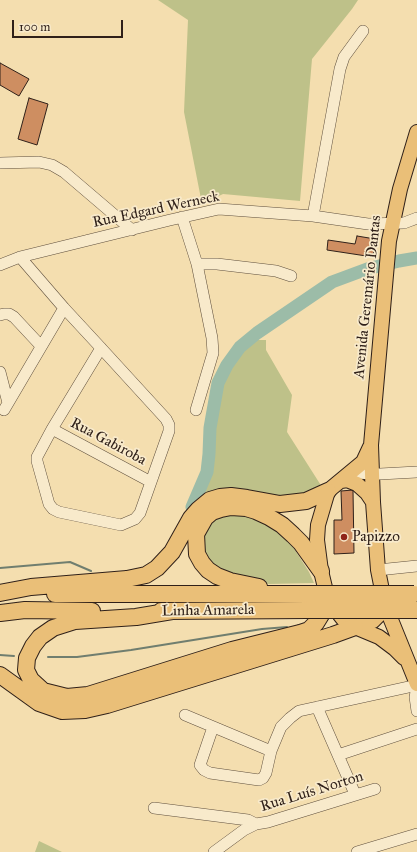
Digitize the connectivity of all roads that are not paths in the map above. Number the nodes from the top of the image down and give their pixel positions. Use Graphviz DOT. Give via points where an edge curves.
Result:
graph roads {
  1 [pos="363,31"];
  2 [pos="417,132"];
  3 [pos="0,163"];
  4 [pos="313,216"];
  5 [pos="182,217"];
  6 [pos="417,218"];
  7 [pos="392,224"];
  8 [pos="132,230"];
  9 [pos="20,257"];
  10 [pos="197,264"];
  11 [pos="0,265"];
  12 [pos="291,276"];
  13 [pos="64,308"];
  14 [pos="0,315"];
  15 [pos="41,346"];
  16 [pos="101,348"];
  17 [pos="0,372"];
  18 [pos="196,410"];
  19 [pos="52,429"];
  20 [pos="371,445"];
  21 [pos="417,472"];
  22 [pos="371,474"];
  23 [pos="346,477"];
  24 [pos="151,482"];
  25 [pos="328,491"];
  26 [pos="373,502"];
  27 [pos="417,566"];
  28 [pos="378,570"];
  29 [pos="321,571"];
  30 [pos="0,594"];
  31 [pos="303,599"];
  32 [pos="416,599"];
  33 [pos="328,600"];
  34 [pos="385,605"];
  35 [pos="172,612"];
  36 [pos="0,613"];
  37 [pos="355,627"];
  38 [pos="409,664"];
  39 [pos="0,675"];
  40 [pos="417,686"];
  41 [pos="316,707"];
  42 [pos="417,711"];
  43 [pos="185,716"];
  44 [pos="212,727"];
  45 [pos="417,729"];
  46 [pos="272,752"];
  47 [pos="338,755"];
  48 [pos="376,789"];
  49 [pos="355,794"];
  50 [pos="154,808"];
  51 [pos="256,824"];
  52 [pos="417,834"];
  53 [pos="214,852"];
  54 [pos="357,852"];
  1 -- 4 [label="street" via="344,57 340,69"];
  2 -- 7 [label="main road, Avenida Geremário Dantas"];
  3 -- 8 [label="street" via="39,162 52,165 64,172"];
  4 -- 5 [label="street, Rua Edgard Werneck" via="220,209"];
  4 -- 7 [label="street, Rua Edgard Werneck" via="368,224"];
  5 -- 8 [label="street, Rua Edgard Werneck"];
  5 -- 10 [label="street"];
  6 -- 7 [label="street, Rua Edgard Werneck"];
  7 -- 20 [label="main road, Avenida Geremário Dantas" via="386,266"];
  8 -- 9 [label="street, Rua Edgard Werneck"];
  9 -- 11 [label="street, Rua Edgard Werneck"];
  9 -- 13 [label="street"];
  10 -- 12 [label="street" via="276,271"];
  10 -- 18 [label="street" via="213,353"];
  13 -- 15 [label="street"];
  13 -- 16 [label="street"];
  14 -- 15 [label="street" via="9,314 14,317"];
  15 -- 17 [label="street" via="6,407"];
  16 -- 19 [label="street"];
  16 -- 24 [label="street" via="169,425"];
  19 -- 24 [label="street, Rua Gabiroba"];
  19 -- 24 [label="street" via="37,461 49,504 53,509 121,525 135,518 140,512"];
  20 -- 22 [label="main road, Avenida Geremário Dantas"];
  20 -- 23 [label="main road, Avenida Geremário Dantas" via="362,462"];
  21 -- 22 [label="street"];
  22 -- 23 [label="street"];
  22 -- 26 [label="main road, Avenida Geremário Dantas"];
  23 -- 25 [label="main road, Avenida Geremário Dantas"];
  23 -- 26 [label="main road" via="368,493"];
  25 -- 29 [label="main road, Avenida Geremário Dantas" via="318,525"];
  25 -- 30 [label="highway" via="306,501 287,504 231,496 210,500 191,518 172,552 157,568 146,575 127,579 31,587"];
  26 -- 28 [label="main road, Avenida Geremário Dantas"];
  27 -- 28 [label="street"];
  28 -- 34 [label="main road, Avenida Geremário Dantas"];
  29 -- 31 [label="highway" via="293,535 282,525 256,511 231,507 212,512 205,518 196,534 196,544 197,554 208,570 230,581"];
  29 -- 33 [label="main road, Avenida Geremário Dantas"];
  30 -- 31 [label="highway, Linha Amarela"];
  31 -- 32 [label="highway, Linha Amarela, bridge"];
  31 -- 35 [label="highway, Linha Amarela"];
  33 -- 35 [label="highway" via="316,623 309,630 232,650 88,695 67,697 43,691 31,680 26,670 27,658 33,646 40,637 53,628 75,621 136,618"];
  33 -- 37 [label="main road, Avenida Geremário Dantas" via="343,619"];
  34 -- 37 [label="main road" via="373,621"];
  34 -- 38 [label="main road, Avenida Geremário Dantas"];
  35 -- 36 [label="highway, Linha Amarela" via="25,610"];
  37 -- 38 [label="main road, Avenida Geremário Dantas" via="387,642"];
  37 -- 39 [label="highway" via="85,710 62,711 39,703"];
  38 -- 40 [label="main road, Avenida Geremário Dantas"];
  40 -- 41 [label="street"];
  40 -- 42 [label="street" via="414,697"];
  41 -- 46 [label="street" via="299,711 281,727"];
  41 -- 47 [label="street"];
  43 -- 44 [label="street"];
  44 -- 46 [label="street"];
  44 -- 46 [label="street" via="200,765 210,773 259,780 266,773"];
  45 -- 47 [label="street"];
  47 -- 49 [label="street"];
  48 -- 49 [label="street, Rua Luís Norton"];
  49 -- 51 [label="street, Rua Luís Norton"];
  50 -- 51 [label="street, Rua Luís Norton" via="248,820"];
  51 -- 53 [label="street, Rua Luís Norton"];
  52 -- 54 [label="street"];
}
